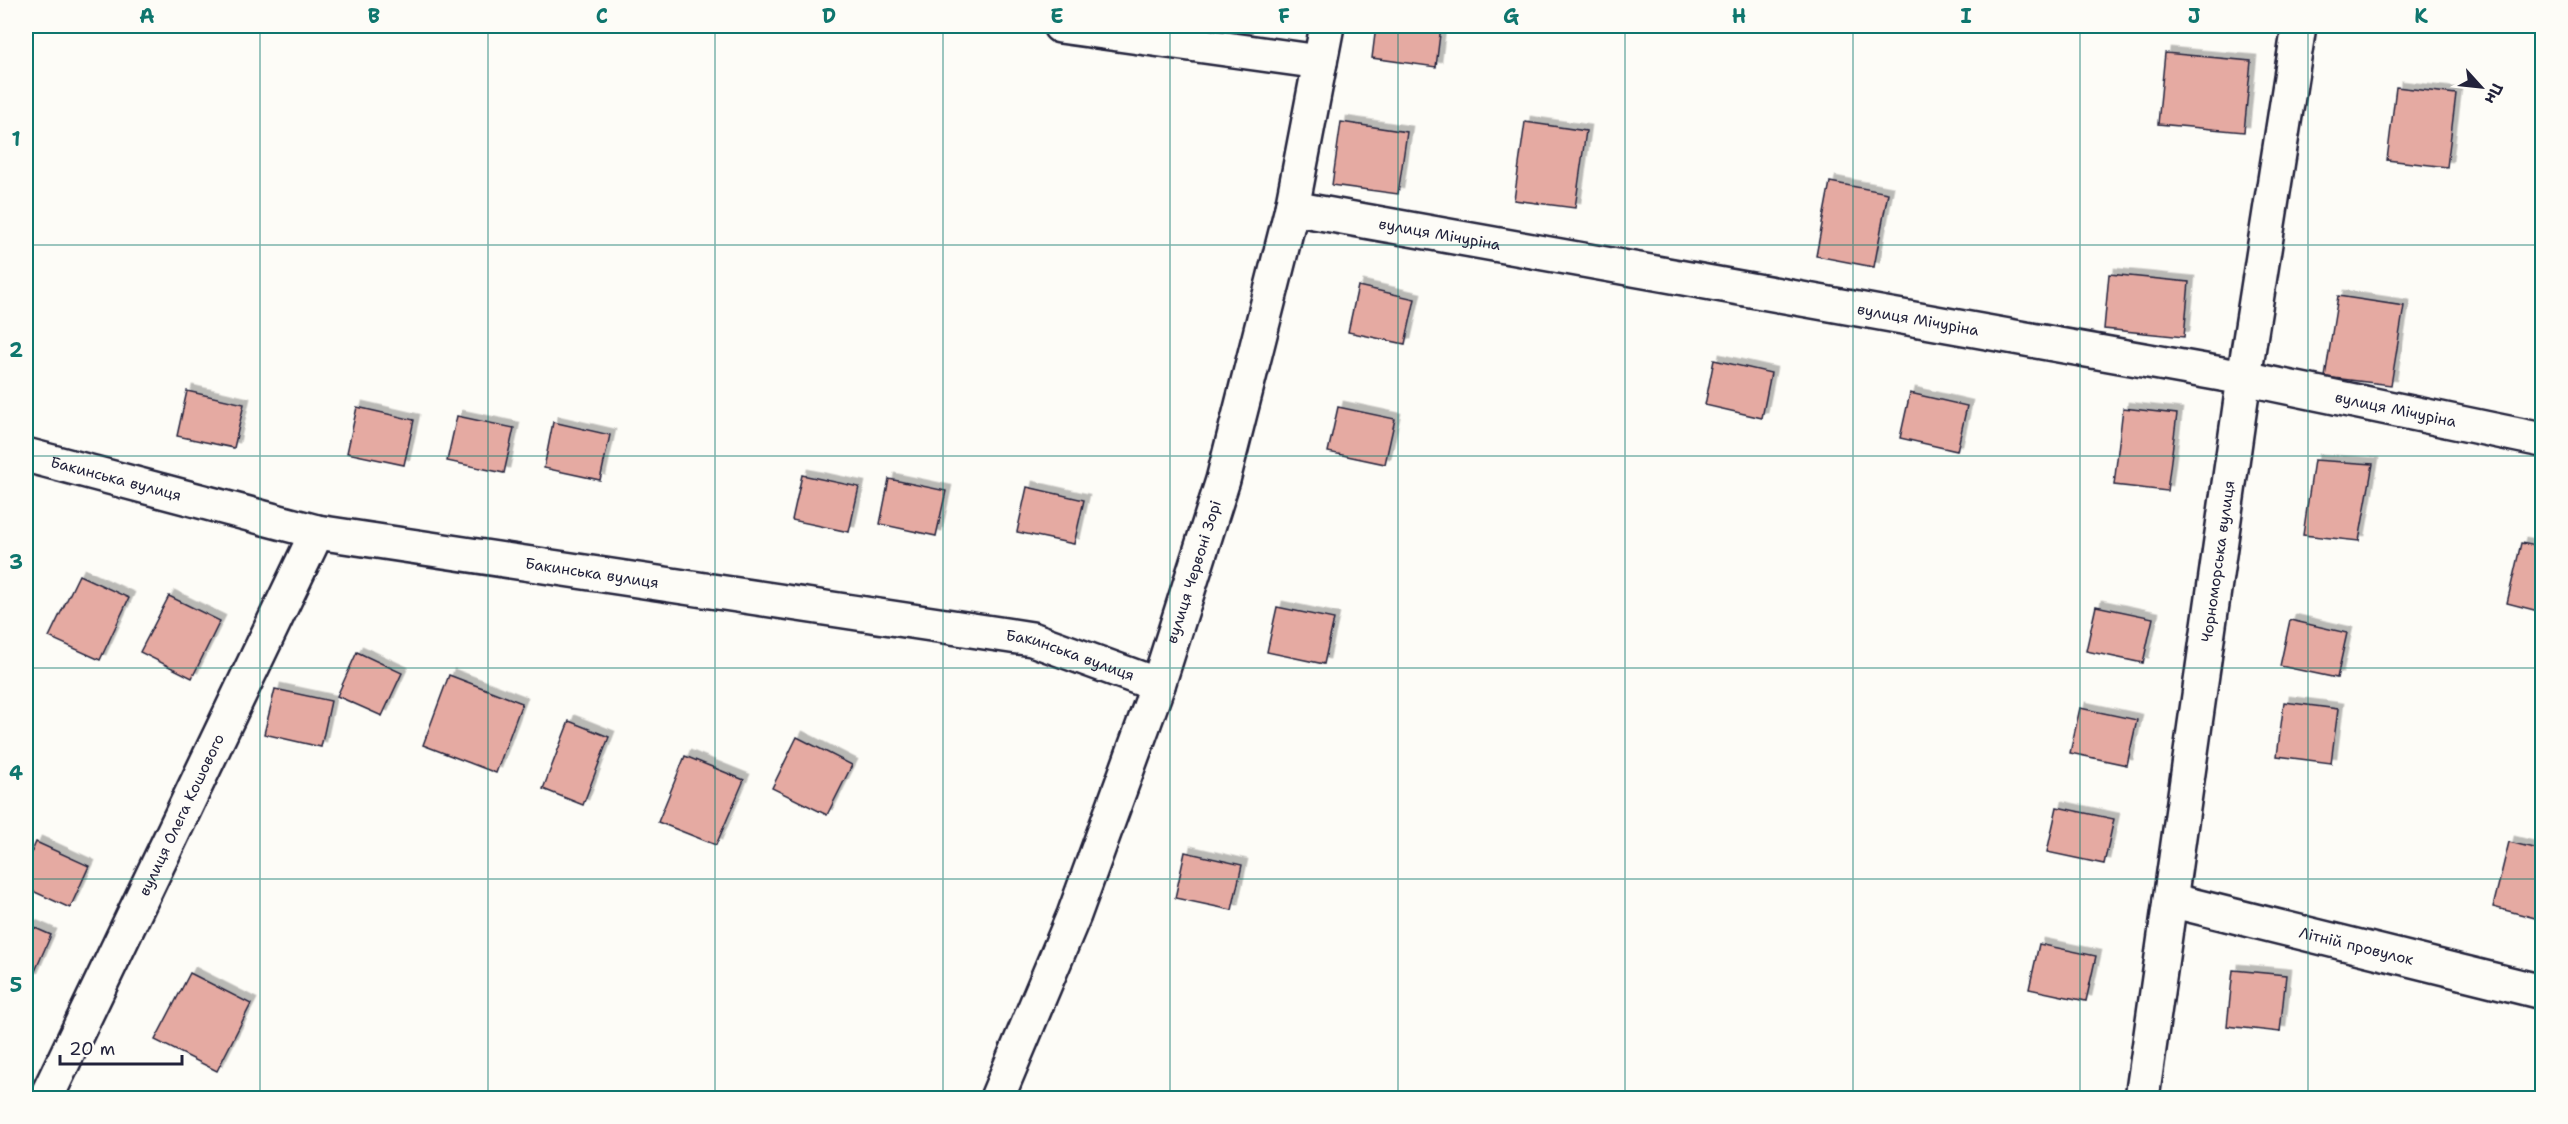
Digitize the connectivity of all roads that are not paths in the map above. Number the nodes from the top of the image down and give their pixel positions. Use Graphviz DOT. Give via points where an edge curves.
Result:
graph roads {
  1 [pos="1060,26"];
  2 [pos="1327,26"];
  3 [pos="2299,26"];
  4 [pos="1320,62"];
  5 [pos="1292,208"];
  6 [pos="2244,378"];
  7 [pos="2542,440"];
  8 [pos="26,455"];
  9 [pos="316,532"];
  10 [pos="1158,685"];
  11 [pos="2170,900"];
  12 [pos="2542,992"];
  13 [pos="46,1098"];
  14 [pos="997,1098"];
  15 [pos="2142,1098"];
  1 -- 4 [label="street"];
  2 -- 4 [label="street, вулиця Червоні Зорі"];
  3 -- 6 [label="street, Чорноморська вулиця"];
  4 -- 5 [label="street, вулиця Червоні Зорі"];
  5 -- 6 [label="street, вулиця Мічуріна"];
  5 -- 10 [label="street, вулиця Червоні Зорі" via="1223,480"];
  6 -- 7 [label="street, вулиця Мічуріна"];
  6 -- 11 [label="street, Чорноморська вулиця"];
  8 -- 9 [label="street, Бакинська вулиця"];
  9 -- 10 [label="street, Бакинська вулиця" via="1032,639"];
  9 -- 13 [label="street, вулиця Олега Кошового"];
  10 -- 14 [label="street, вулиця Червоні Зорі" via="1074,915"];
  11 -- 12 [label="street, Літній провулок"];
  11 -- 15 [label="street, Чорноморська вулиця"];
}
